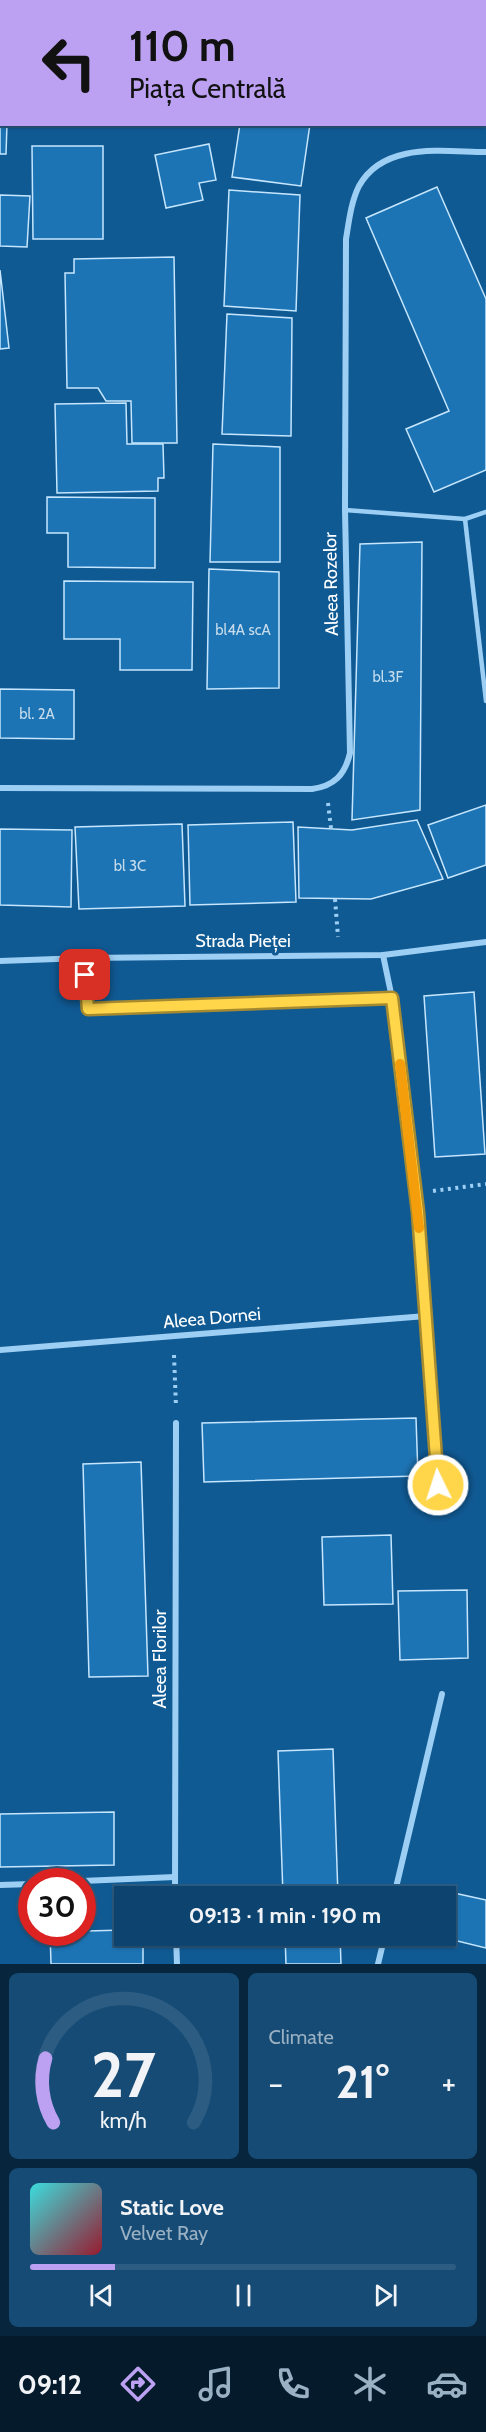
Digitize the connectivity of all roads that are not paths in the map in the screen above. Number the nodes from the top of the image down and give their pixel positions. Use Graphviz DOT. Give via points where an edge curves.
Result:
graph roads {
  1 [pos="486,152"];
  2 [pos="345,510"];
  3 [pos="486,512"];
  4 [pos="465,519"];
  5 [pos="486,701"];
  6 [pos="0,788"];
  7 [pos="486,942"];
  8 [pos="384,955"];
  9 [pos="84,958"];
  10 [pos="0,961"];
  11 [pos="392,998"];
  12 [pos="426,1316"];
  13 [pos="0,1350"];
  14 [pos="176,1423"];
  15 [pos="438,1485"];
  16 [pos="442,1694"];
  17 [pos="175,1877"];
  18 [pos="96,1880"];
  19 [pos="18,1884"];
  20 [pos="0,1885"];
  21 [pos="175,1886"];
  22 [pos="396,1886"];
  23 [pos="176,1946"];
  24 [pos="382,1946"];
  25 [pos="177,1964"];
  26 [pos="378,1964"];
  1 -- 2 [label="street, Aleea Rozelor" via="405,154 375,167 360,185 352,205 346,239"];
  2 -- 4 [label="lane"];
  2 -- 6 [label="street, Aleea Rozelor" via="350,753 343,772 326,787"];
  3 -- 4 [label="lane"];
  4 -- 5 [label="lane"];
  7 -- 8 [label="street, Strada Pieței"];
  8 -- 9 [label="street, Strada Pieței"];
  8 -- 11 [label="street"];
  9 -- 10 [label="street, Strada Pieței"];
  9 -- 11 [label="street" via="88,1009"];
  11 -- 12 [label="street"];
  12 -- 13 [label="street, Aleea Dornei"];
  12 -- 15 [label="street"];
  14 -- 17 [label="street, Aleea Florilor"];
  16 -- 22 [label="street"];
  17 -- 18 [label="street"];
  17 -- 21 [label="street, Aleea Florilor"];
  19 -- 20 [label="street"];
  23 -- 25 [label="street"];
  24 -- 26 [label="street"];
}
